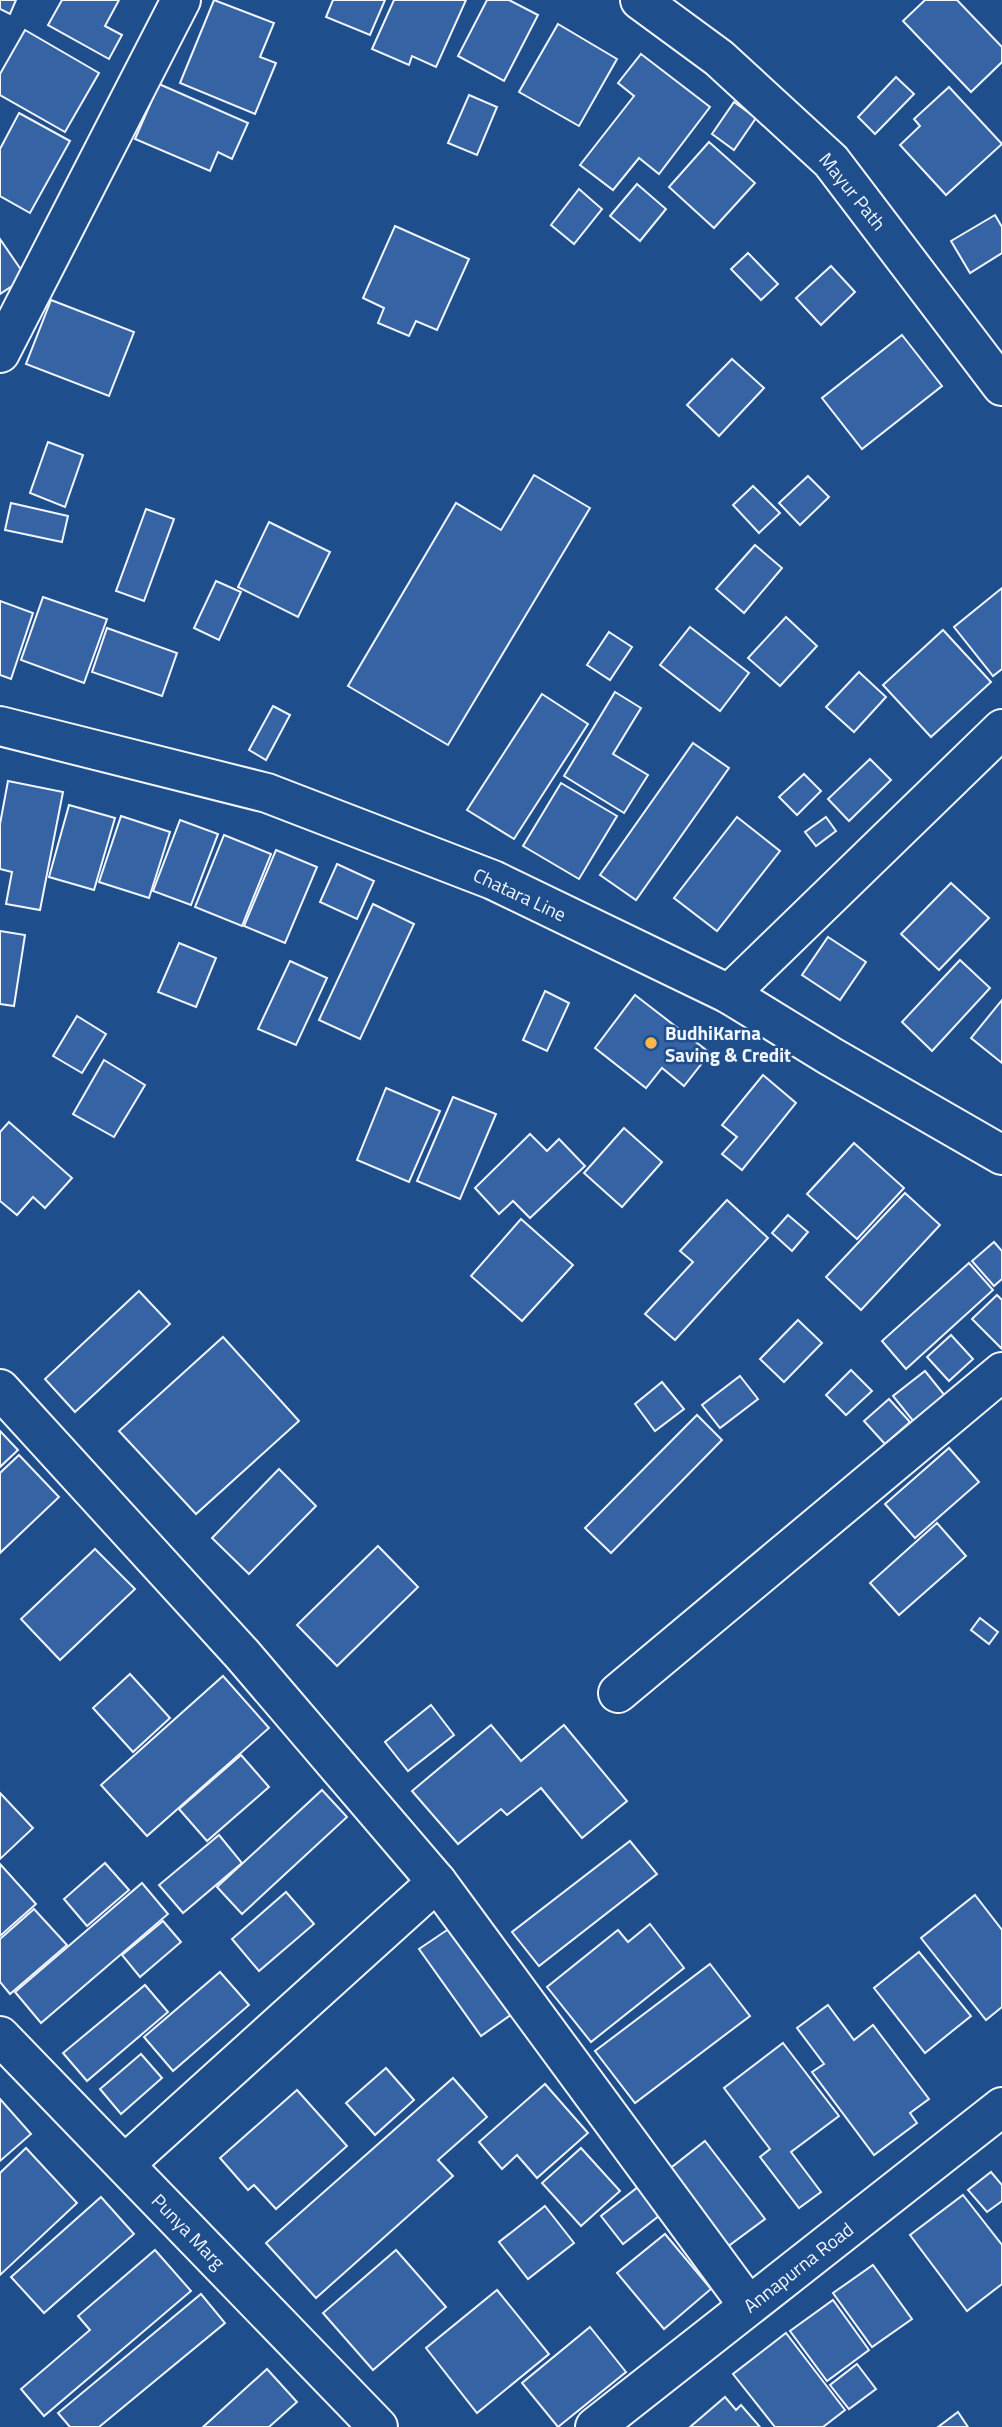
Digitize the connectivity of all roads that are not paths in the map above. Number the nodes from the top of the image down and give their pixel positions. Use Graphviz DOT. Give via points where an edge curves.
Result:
graph roads {
  1 [pos="181,0"];
  2 [pos="640,0"];
  3 [pos="0,353"];
  4 [pos="1002,386"];
  5 [pos="0,726"];
  6 [pos="1002,729"];
  7 [pos="729,994"];
  8 [pos="1002,1155"];
  9 [pos="1002,1372"];
  10 [pos="0,1389"];
  11 [pos="618,1693"];
  12 [pos="437,1882"];
  13 [pos="0,2036"];
  14 [pos="1002,2107"];
  15 [pos="125,2164"];
  16 [pos="748,2305"];
  17 [pos="378,2427"];
  18 [pos="595,2427"];
  1 -- 3 [label="street"];
  2 -- 4 [label="street, Mayur Path" via="719,58 831,161"];
  5 -- 7 [label="street, Chatara Line" via="267,793 493,880"];
  6 -- 7 [label="street"];
  7 -- 8 [label="street, Chatara Line"];
  9 -- 11 [label="street"];
  10 -- 12 [label="street" via="242,1654"];
  12 -- 15 [label="street"];
  12 -- 16 [label="street"];
  13 -- 15 [label="street, Punya Marg"];
  14 -- 16 [label="street, Annapurna Road"];
  15 -- 17 [label="street, Punya Marg"];
  16 -- 18 [label="street, Annapurna Road"];
}
